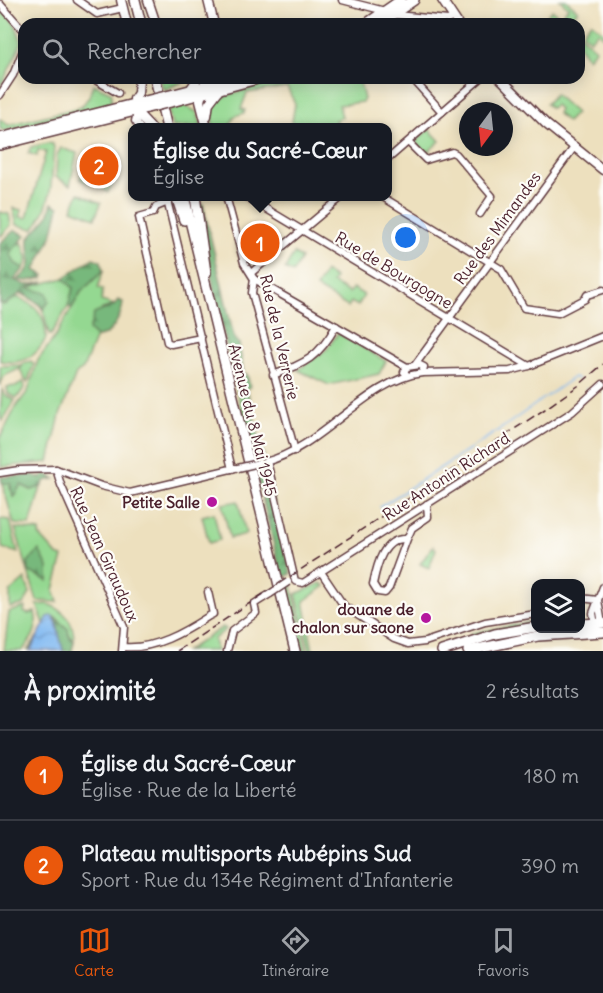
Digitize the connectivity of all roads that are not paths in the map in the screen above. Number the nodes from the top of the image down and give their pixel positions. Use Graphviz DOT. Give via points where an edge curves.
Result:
graph roads {
  1 [pos="77,0"];
  2 [pos="135,0"];
  3 [pos="148,0"];
  4 [pos="208,0"];
  5 [pos="342,0"];
  6 [pos="401,0"];
  7 [pos="414,0"];
  8 [pos="442,0"];
  9 [pos="0,4"];
  10 [pos="122,4"];
  11 [pos="367,8"];
  12 [pos="391,13"];
  13 [pos="140,18"];
  14 [pos="154,18"];
  15 [pos="212,18"];
  16 [pos="372,18"];
  17 [pos="382,18"];
  18 [pos="432,18"];
  19 [pos="454,18"];
  20 [pos="18,24"];
  21 [pos="18,64"];
  22 [pos="102,84"];
  23 [pos="139,84"];
  24 [pos="156,84"];
  25 [pos="202,84"];
  26 [pos="240,84"];
  27 [pos="417,84"];
  28 [pos="474,84"];
  29 [pos="506,84"];
  30 [pos="512,84"];
  31 [pos="219,90"];
  32 [pos="118,93"];
  33 [pos="0,95"];
  34 [pos="175,97"];
  35 [pos="139,106"];
  36 [pos="442,112"];
  37 [pos="136,123"];
  38 [pos="148,123"];
  39 [pos="166,123"];
  40 [pos="206,123"];
  41 [pos="207,123"];
  42 [pos="2,136"];
  43 [pos="408,142"];
  44 [pos="0,145"];
  45 [pos="575,146"];
  46 [pos="392,155"];
  47 [pos="603,170"];
  48 [pos="165,201"];
  49 [pos="171,201"];
  50 [pos="171,201"];
  51 [pos="185,201"];
  52 [pos="196,201"];
  53 [pos="227,201"];
  54 [pos="253,201"];
  55 [pos="337,201"];
  56 [pos="389,201"];
  57 [pos="480,214"];
  58 [pos="302,231"];
  59 [pos="197,255"];
  60 [pos="489,261"];
  61 [pos="253,276"];
  62 [pos="603,290"];
  63 [pos="211,314"];
  64 [pos="447,318"];
  65 [pos="336,326"];
  66 [pos="603,336"];
  67 [pos="201,338"];
  68 [pos="423,357"];
  69 [pos="415,365"];
  70 [pos="529,366"];
  71 [pos="423,369"];
  72 [pos="406,370"];
  73 [pos="273,375"];
  74 [pos="603,384"];
  75 [pos="295,451"];
  76 [pos="267,462"];
  77 [pos="235,468"];
  78 [pos="56,469"];
  79 [pos="0,473"];
  80 [pos="427,504"];
  81 [pos="407,539"];
  82 [pos="321,572"];
  83 [pos="297,581"];
  84 [pos="603,587"];
  85 [pos="208,592"];
  86 [pos="585,599"];
  87 [pos="598,600"];
  88 [pos="531,615"];
  89 [pos="585,624"];
  90 [pos="600,626"];
  91 [pos="531,628"];
  92 [pos="292,639"];
  93 [pos="123,649"];
  94 [pos="227,651"];
  95 [pos="295,651"];
  96 [pos="300,651"];
  97 [pos="442,651"];
  98 [pos="468,651"];
  1 -- 10 [label="street" via="97,14"];
  2 -- 13 [label="main road"];
  3 -- 14 [label="main road"];
  4 -- 15 [label="main road"];
  5 -- 11 [label="street"];
  6 -- 12 [label="main road"];
  7 -- 12 [label="main road"];
  8 -- 19 [label="main road"];
  9 -- 20 [label="street"];
  11 -- 12 [label="street"];
  11 -- 16 [label="street"];
  12 -- 17 [label="main road"];
  12 -- 18 [label="street"];
  21 -- 33 [label="street"];
  22 -- 32 [label="street"];
  23 -- 35 [label="main road"];
  24 -- 39 [label="main road"];
  25 -- 31 [label="main road"];
  25 -- 34 [label="main road"];
  25 -- 34 [label="main road"];
  25 -- 40 [label="main road" via="200,101"];
  26 -- 31 [label="main road"];
  27 -- 36 [label="street"];
  28 -- 36 [label="street"];
  29 -- 45 [label="main road"];
  30 -- 45 [label="main road"];
  31 -- 41 [label="main road" via="209,103"];
  34 -- 35 [label="main road, bridge"];
  35 -- 37 [label="street"];
  35 -- 38 [label="main road"];
  35 -- 42 [label="main road"];
  35 -- 44 [label="main road"];
  36 -- 43 [label="street"];
  43 -- 46 [label="street"];
  43 -- 57 [label="street" via="426,160 456,154 492,196"];
  45 -- 47 [label="main road"];
  45 -- 60 [label="street, Rue des Mimandes"];
  48 -- 67 [label="street" via="153,213 139,217 152,285 167,342"];
  49 -- 59 [label="main road"];
  50 -- 67 [label="street"];
  51 -- 59 [label="main road, Avenue du 8 Mai 1945"];
  52 -- 63 [label="main road"];
  53 -- 61 [label="street, Rue de la Verrerie" via="244,263"];
  54 -- 58 [label="street, Rue de Bourgogne"];
  55 -- 58 [label="street"];
  56 -- 60 [label="street"];
  58 -- 61 [label="street"];
  58 -- 64 [label="street, Rue de Bourgogne"];
  59 -- 63 [label="main road, Avenue du 8 Mai 1945"];
  60 -- 62 [label="street" via="501,269 524,308 558,313"];
  60 -- 64 [label="street, Rue des Mimandes"];
  61 -- 65 [label="street"];
  61 -- 73 [label="street, Rue de la Verrerie" via="252,293"];
  63 -- 92 [label="main road, Avenue du 8 Mai 1945"];
  64 -- 68 [label="street, Rue des Mimandes"];
  64 -- 70 [label="street, Rue de Bourgogne"];
  65 -- 72 [label="street"];
  65 -- 73 [label="street" via="321,351 295,368"];
  66 -- 70 [label="street"];
  67 -- 77 [label="street"];
  68 -- 69 [label="street, Rue des Mimandes"];
  68 -- 71 [label="street"];
  69 -- 71 [label="street"];
  69 -- 72 [label="street"];
  70 -- 71 [label="street" via="499,373"];
  71 -- 72 [label="street"];
  72 -- 75 [label="street"];
  73 -- 75 [label="street, Rue de la Verrerie"];
  74 -- 80 [label="street, Rue Antonin Richard" via="580,407"];
  75 -- 76 [label="street"];
  76 -- 77 [label="street, bridge"];
  76 -- 83 [label="street"];
  77 -- 78 [label="street" via="130,493"];
  78 -- 79 [label="street"];
  78 -- 93 [label="street, Rue Jean Giraudoux" via="120,617 125,634"];
  80 -- 81 [label="street" via="428,517 412,528"];
  80 -- 82 [label="street, Rue Antonin Richard"];
  81 -- 81 [label="street" via="389,588 378,592 373,584 386,548"];
  82 -- 83 [label="street, Rue Antonin Richard"];
  82 -- 88 [label="street" via="344,606 408,644 485,622"];
  83 -- 94 [label="street, Rue Antonin Richard, bridge" via="288,582 254,604 256,613 232,631"];
  84 -- 87 [label="street"];
  85 -- 93 [label="street" via="213,614 177,636"];
  86 -- 87 [label="street"];
  87 -- 90 [label="street"];
  89 -- 90 [label="main road"];
  90 -- 98 [label="main road"];
  91 -- 97 [label="main road" via="495,634"];
  92 -- 95 [label="main road, Avenue du 8 Mai 1945"];
  92 -- 96 [label="main road"];
}
